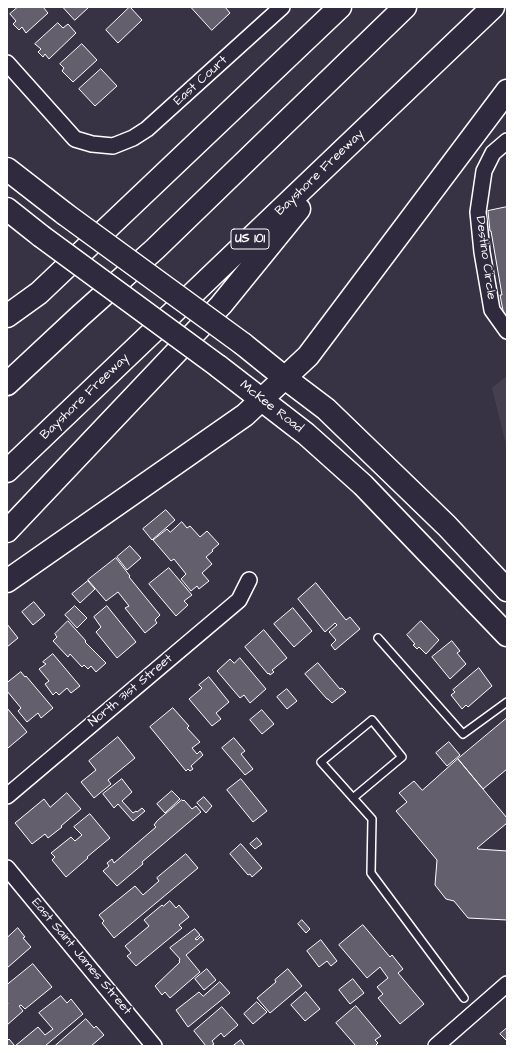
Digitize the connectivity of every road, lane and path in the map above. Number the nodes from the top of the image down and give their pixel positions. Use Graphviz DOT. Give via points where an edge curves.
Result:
graph roads {
  1 [pos="282,7"];
  2 [pos="340,7"];
  3 [pos="405,7"];
  4 [pos="492,7"];
  5 [pos="7,63"];
  6 [pos="507,91"];
  7 [pos="358,136"];
  8 [pos="507,141"];
  9 [pos="7,169"];
  10 [pos="7,210"];
  11 [pos="7,316"];
  12 [pos="507,331"];
  13 [pos="285,378"];
  14 [pos="9,381"];
  15 [pos="262,400"];
  16 [pos="7,471"];
  17 [pos="7,530"];
  18 [pos="249,580"];
  19 [pos="7,581"];
  20 [pos="507,590"];
  21 [pos="507,635"];
  22 [pos="378,638"];
  23 [pos="507,702"];
  24 [pos="7,796"];
  25 [pos="353,798"];
  26 [pos="7,868"];
  27 [pos="507,984"];
  28 [pos="464,998"];
  29 [pos="154,1046"];
  30 [pos="436,1046"];
  1 -- 5 [label="street, East Court" via="147,129 113,146 75,139"];
  2 -- 11 [label="main road" via="39,293"];
  3 -- 14 [label="main road" via="155,249"];
  4 -- 7 [label="main road, Bayshore Freeway / US 101"];
  6 -- 13 [label="main road" via="308,356"];
  7 -- 16 [label="main road, Bayshore Freeway / US 101"];
  7 -- 17 [label="main road" via="221,305"];
  8 -- 12 [label="street, Destino Circle" via="493,154 484,171 478,212 492,310"];
  9 -- 13 [label="main road, bridge"];
  10 -- 15 [label="main road, McKee Road, bridge"];
  13 -- 15 [label="main road"];
  13 -- 20 [label="main road" via="326,409 448,526"];
  15 -- 19 [label="main road" via="245,415"];
  15 -- 21 [label="main road, McKee Road" via="306,434 363,485"];
  18 -- 24 [label="street, North 31st Street" via="239,600"];
  22 -- 23 [label="lane" via="463,734"];
  25 -- 25 [label="lane" via="321,762 372,720 402,757"];
  25 -- 28 [label="lane" via="372,819 371,873"];
  26 -- 29 [label="street, East Saint James Street"];
  27 -- 30 [label="street"];
}
